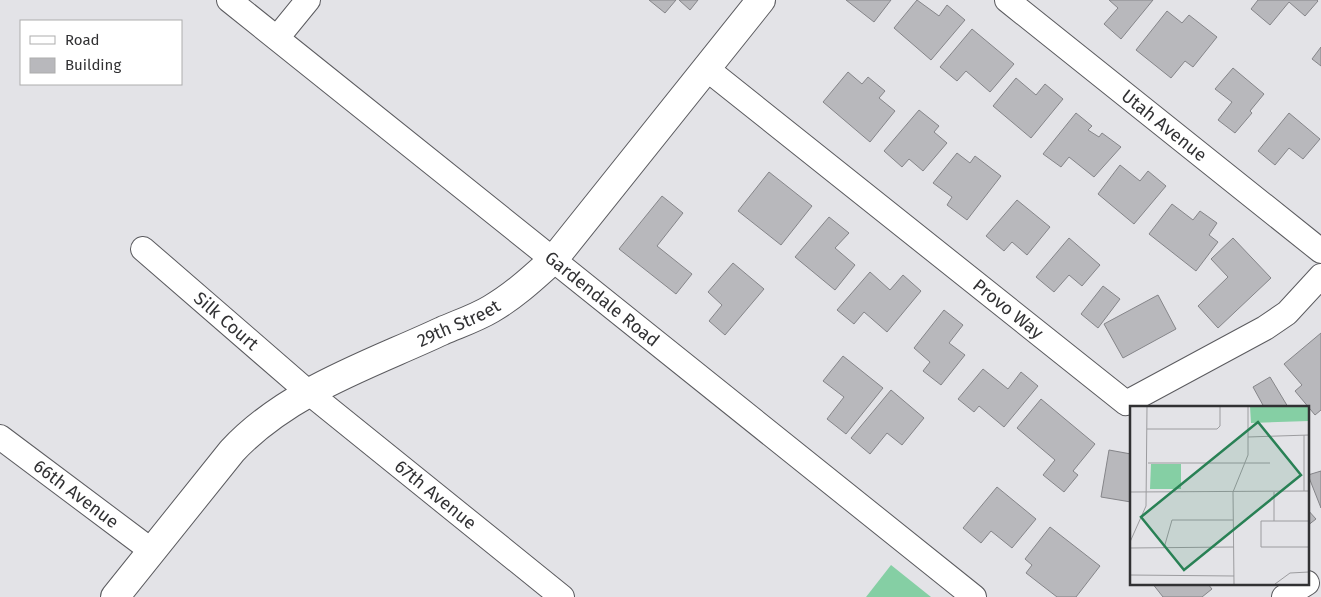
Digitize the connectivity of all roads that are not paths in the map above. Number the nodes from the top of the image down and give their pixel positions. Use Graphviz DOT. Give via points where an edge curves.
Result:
graph roads {
  1 [pos="229,0"];
  2 [pos="308,0"];
  3 [pos="761,0"];
  4 [pos="1007,0"];
  5 [pos="277,38"];
  6 [pos="707,69"];
  7 [pos="143,249"];
  8 [pos="1321,251"];
  9 [pos="554,259"];
  10 [pos="1321,276"];
  11 [pos="308,392"];
  12 [pos="0,437"];
  13 [pos="152,551"];
  14 [pos="1321,576"];
  15 [pos="1308,582"];
  16 [pos="1305,584"];
  17 [pos="115,597"];
  18 [pos="562,597"];
  19 [pos="974,597"];
  20 [pos="1284,597"];
  1 -- 5 [label="street, Gardendale Road"];
  2 -- 5 [label="street"];
  3 -- 6 [label="street, 29th Street"];
  4 -- 8 [label="street, Utah Avenue"];
  5 -- 9 [label="street, Gardendale Road"];
  6 -- 9 [label="street, 29th Street"];
  6 -- 10 [label="street, Provo Way" via="1126,403 1265,328 1287,313"];
  7 -- 11 [label="street, Silk Court"];
  9 -- 11 [label="street, 29th Street" via="524,287 490,309"];
  9 -- 19 [label="street, Gardendale Road"];
  11 -- 13 [label="street, 29th Street" via="279,409 249,433"];
  11 -- 18 [label="street, 67th Avenue"];
  12 -- 13 [label="street, 66th Avenue"];
  13 -- 17 [label="street, 29th Street"];
  14 -- 15 [label="street"];
  16 -- 20 [label="street"];
}
